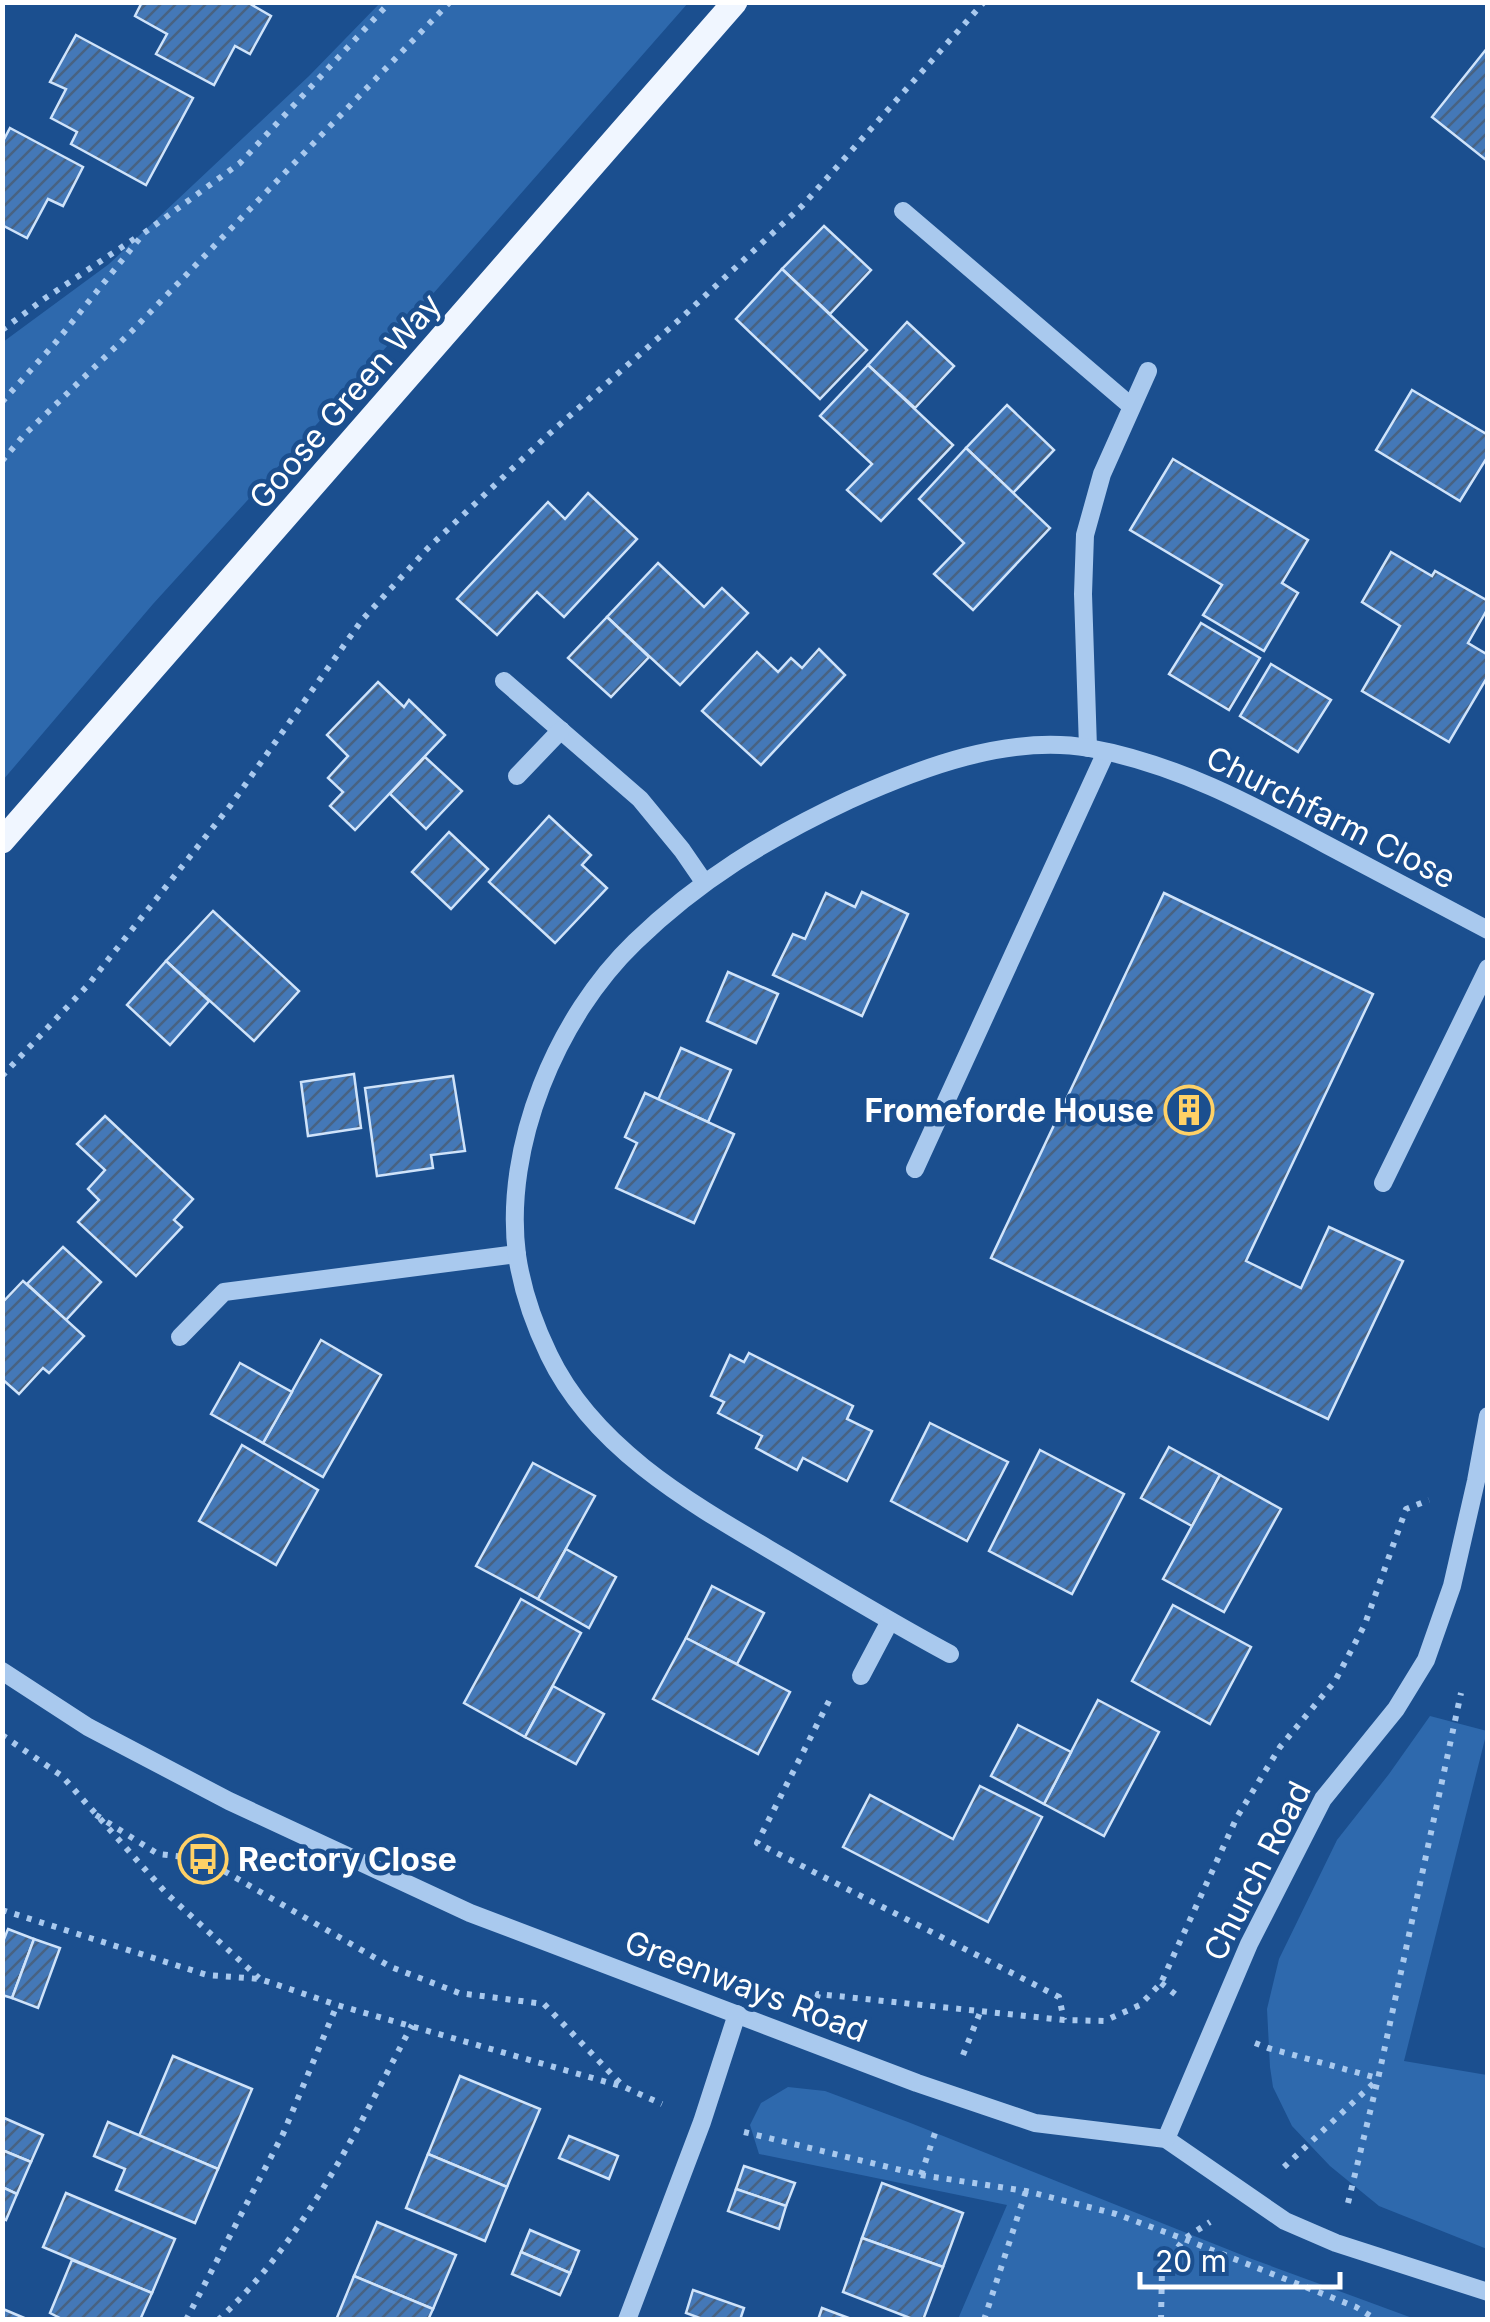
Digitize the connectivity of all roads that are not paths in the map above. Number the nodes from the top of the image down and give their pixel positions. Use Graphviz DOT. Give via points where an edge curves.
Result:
graph roads {
  1 [pos="734,2"];
  2 [pos="903,211"];
  3 [pos="1148,371"];
  4 [pos="1131,406"];
  5 [pos="504,681"];
  6 [pos="561,730"];
  7 [pos="1097,750"];
  8 [pos="517,776"];
  9 [pos="2,842"];
  10 [pos="704,882"];
  11 [pos="1488,930"];
  12 [pos="1488,968"];
  13 [pos="916,1168"];
  14 [pos="1383,1183"];
  15 [pos="517,1254"];
  16 [pos="180,1338"];
  17 [pos="1488,1416"];
  18 [pos="890,1621"];
  19 [pos="950,1654"];
  20 [pos="2,1672"];
  21 [pos="862,1676"];
  22 [pos="737,2014"];
  23 [pos="1166,2139"];
  24 [pos="1488,2292"];
  25 [pos="628,2320"];
  1 -- 9 [label="main road, Goose Green Way"];
  2 -- 4 [label="street"];
  3 -- 4 [label="street"];
  4 -- 7 [label="street" via="1085,536 1083,594"];
  5 -- 6 [label="street"];
  6 -- 8 [label="street"];
  6 -- 10 [label="street" via="640,799"];
  7 -- 10 [label="street, Churchfarm Close" via="1043,744 973,754 894,780 790,828"];
  7 -- 11 [label="street, Churchfarm Close" via="1232,794"];
  7 -- 13 [label="street"];
  10 -- 15 [label="street, Churchfarm Close" via="632,944 554,1054 516,1184"];
  12 -- 14 [label="street"];
  15 -- 16 [label="street" via="224,1292"];
  15 -- 18 [label="street, Churchfarm Close" via="550,1358 584,1412 689,1502"];
  17 -- 23 [label="street, Church Road" via="1452,1586 1426,1660 1396,1709 1323,1799 1250,1944"];
  18 -- 19 [label="street, Churchfarm Close"];
  18 -- 21 [label="street"];
  20 -- 22 [label="street, Greenways Road" via="88,1727 246,1810 470,1913"];
  22 -- 23 [label="street, Greenways Road" via="1035,2123"];
  22 -- 25 [label="street"];
  23 -- 24 [label="street, Greenways Road" via="1285,2221"];
}
